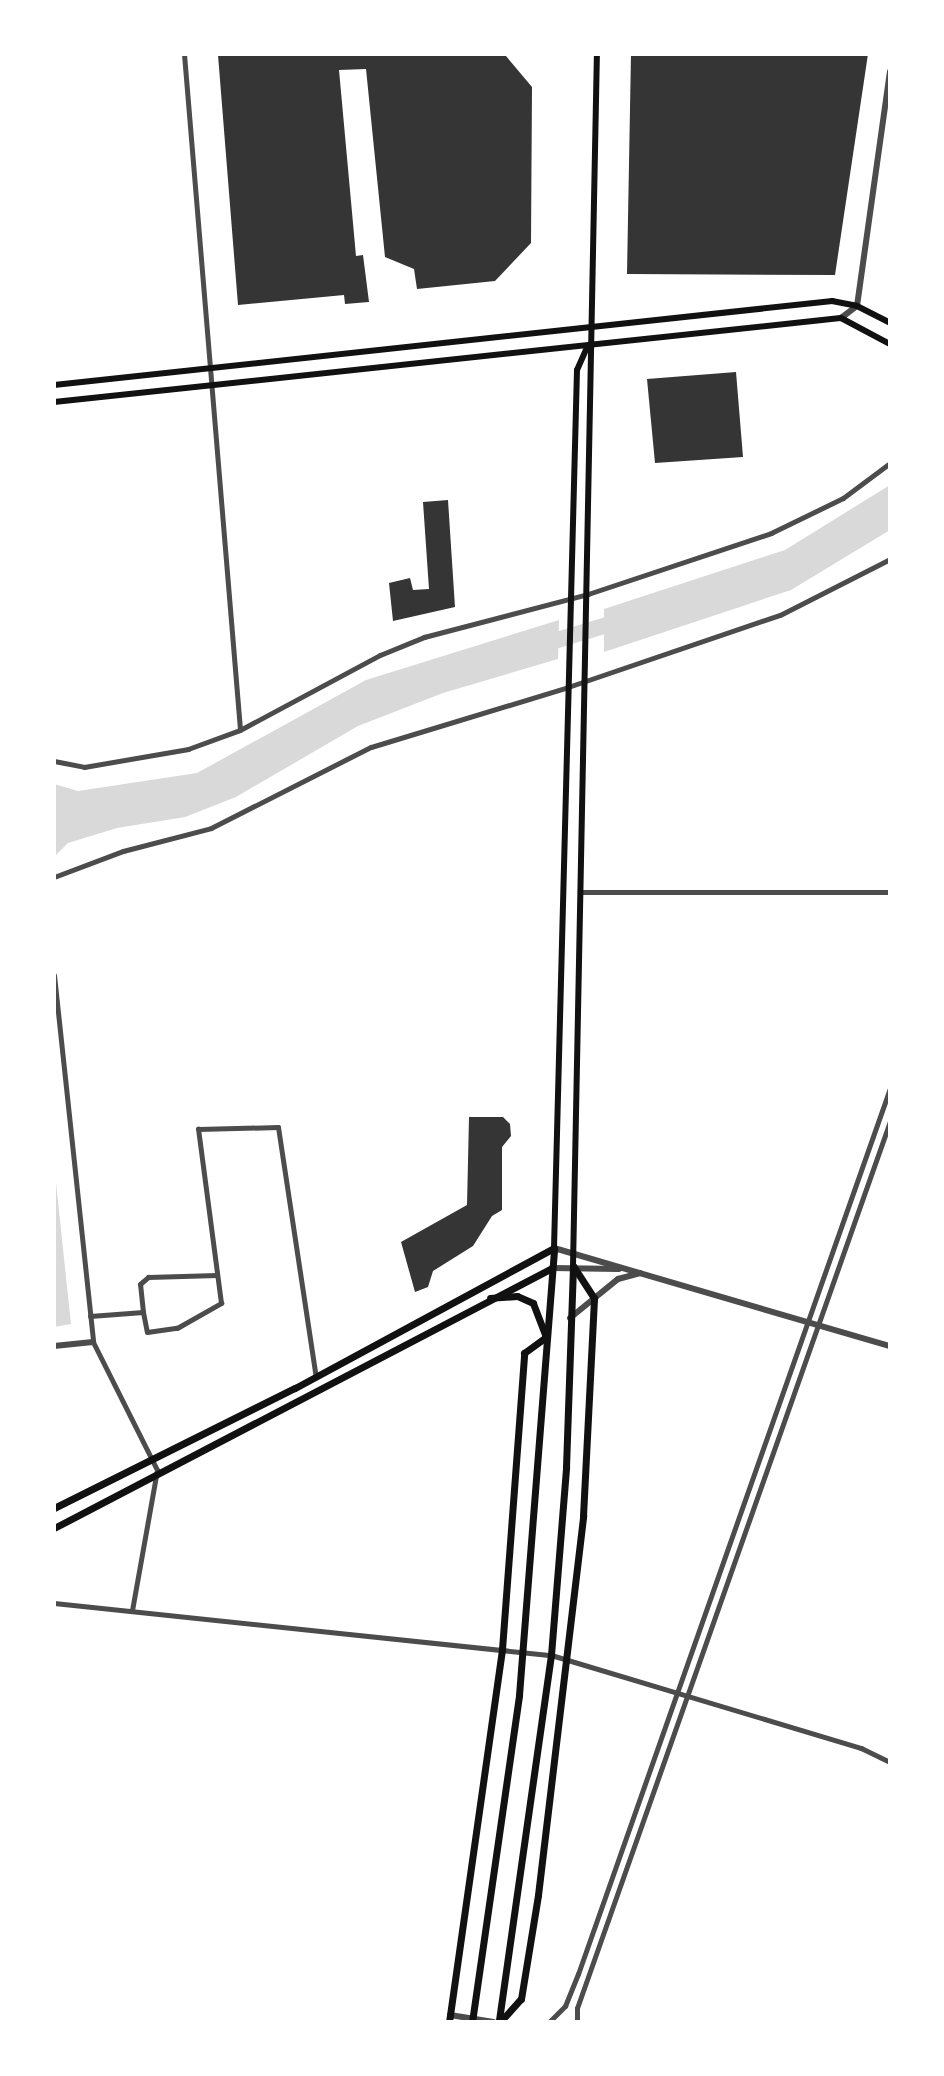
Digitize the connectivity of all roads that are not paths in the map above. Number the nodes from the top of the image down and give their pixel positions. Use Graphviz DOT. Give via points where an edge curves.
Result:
graph roads {
  1 [pos="184,54"];
  2 [pos="597,54"];
  3 [pos="890,71"];
  4 [pos="857,306"];
  5 [pos="841,318"];
  6 [pos="890,323"];
  7 [pos="589,329"];
  8 [pos="890,344"];
  9 [pos="588,345"];
  10 [pos="211,369"];
  11 [pos="212,384"];
  12 [pos="54,385"];
  13 [pos="54,402"];
  14 [pos="890,463"];
  15 [pos="890,559"];
  16 [pos="588,594"];
  17 [pos="571,598"];
  18 [pos="586,682"];
  19 [pos="568,687"];
  20 [pos="240,730"];
  21 [pos="54,761"];
  22 [pos="54,877"];
  23 [pos="581,892"];
  24 [pos="890,892"];
  25 [pos="54,975"];
  26 [pos="890,1088"];
  27 [pos="890,1121"];
  28 [pos="554,1248"];
  29 [pos="573,1253"];
  30 [pos="573,1266"];
  31 [pos="552,1268"];
  32 [pos="643,1272"];
  33 [pos="217,1275"];
  34 [pos="490,1298"];
  35 [pos="594,1298"];
  36 [pos="143,1312"];
  37 [pos="90,1316"];
  38 [pos="570,1318"];
  39 [pos="808,1321"];
  40 [pos="819,1325"];
  41 [pos="546,1337"];
  42 [pos="93,1342"];
  43 [pos="54,1346"];
  44 [pos="890,1346"];
  45 [pos="316,1377"];
  46 [pos="151,1461"];
  47 [pos="157,1470"];
  48 [pos="54,1508"];
  49 [pos="54,1528"];
  50 [pos="54,1603"];
  51 [pos="132,1611"];
  52 [pos="502,1649"];
  53 [pos="523,1651"];
  54 [pos="551,1655"];
  55 [pos="568,1661"];
  56 [pos="678,1695"];
  57 [pos="689,1698"];
  58 [pos="890,1762"];
  59 [pos="449,2018"];
  60 [pos="473,2020"];
  61 [pos="497,2022"];
  62 [pos="549,2022"];
  63 [pos="577,2022"];
  1 -- 10 [label="street"];
  2 -- 7 [label="main road"];
  3 -- 4 [label="street"];
  4 -- 5 [label="street"];
  4 -- 6 [label="main road"];
  4 -- 7 [label="main road" via="832,301"];
  5 -- 8 [label="main road"];
  5 -- 9 [label="main road"];
  7 -- 9 [label="main road"];
  7 -- 10 [label="main road"];
  9 -- 11 [label="main road"];
  9 -- 16 [label="main road"];
  9 -- 17 [label="main road" via="577,370"];
  10 -- 11 [label="street"];
  10 -- 12 [label="main road"];
  11 -- 13 [label="main road"];
  11 -- 20 [label="street"];
  14 -- 16 [label="street" via="843,498 771,533"];
  15 -- 18 [label="street" via="780,615"];
  16 -- 17 [label="street"];
  16 -- 18 [label="main road"];
  17 -- 19 [label="main road"];
  17 -- 20 [label="street" via="380,655"];
  18 -- 19 [label="street"];
  18 -- 23 [label="main road"];
  19 -- 22 [label="street" via="371,747 211,828 123,851"];
  19 -- 28 [label="main road"];
  20 -- 21 [label="street" via="130,762 84,767"];
  23 -- 24 [label="street"];
  23 -- 29 [label="main road"];
  25 -- 37 [label="street"];
  26 -- 39 [label="street"];
  27 -- 40 [label="street"];
  28 -- 29 [label="street"];
  28 -- 31 [label="main road"];
  28 -- 45 [label="main road"];
  29 -- 30 [label="main road"];
  29 -- 32 [label="street"];
  30 -- 31 [label="street"];
  30 -- 32 [label="street"];
  30 -- 35 [label="main road"];
  30 -- 38 [label="main road"];
  31 -- 34 [label="main road"];
  31 -- 41 [label="main road"];
  32 -- 35 [label="street" via="618,1279"];
  32 -- 39 [label="street"];
  33 -- 36 [label="street" via="148,1277 140,1284"];
  33 -- 36 [label="street" via="221,1303 177,1328 147,1332"];
  33 -- 45 [label="street" via="198,1129 278,1127"];
  34 -- 41 [label="main road" via="517,1296 533,1303"];
  34 -- 47 [label="main road"];
  35 -- 38 [label="street"];
  35 -- 55 [label="main road" via="583,1516"];
  36 -- 37 [label="street"];
  37 -- 42 [label="street"];
  38 -- 54 [label="main road" via="566,1467"];
  39 -- 40 [label="street"];
  39 -- 56 [label="street"];
  40 -- 44 [label="street"];
  40 -- 57 [label="street"];
  41 -- 52 [label="main road" via="524,1353"];
  41 -- 53 [label="main road"];
  42 -- 43 [label="street"];
  42 -- 46 [label="street"];
  45 -- 46 [label="main road"];
  46 -- 47 [label="street"];
  46 -- 48 [label="main road"];
  47 -- 49 [label="main road"];
  47 -- 51 [label="street"];
  50 -- 51 [label="street"];
  51 -- 52 [label="street"];
  52 -- 53 [label="street"];
  52 -- 59 [label="main road"];
  53 -- 54 [label="street"];
  53 -- 60 [label="main road" via="503,1834"];
  54 -- 55 [label="street"];
  54 -- 61 [label="main road"];
  55 -- 56 [label="street"];
  55 -- 61 [label="main road" via="521,1999"];
  56 -- 57 [label="street"];
  56 -- 62 [label="street" via="578,1974 565,2006"];
  57 -- 58 [label="street"];
  57 -- 63 [label="street" via="577,2008"];
  59 -- 60 [label="street"];
  60 -- 61 [label="street"];
}
